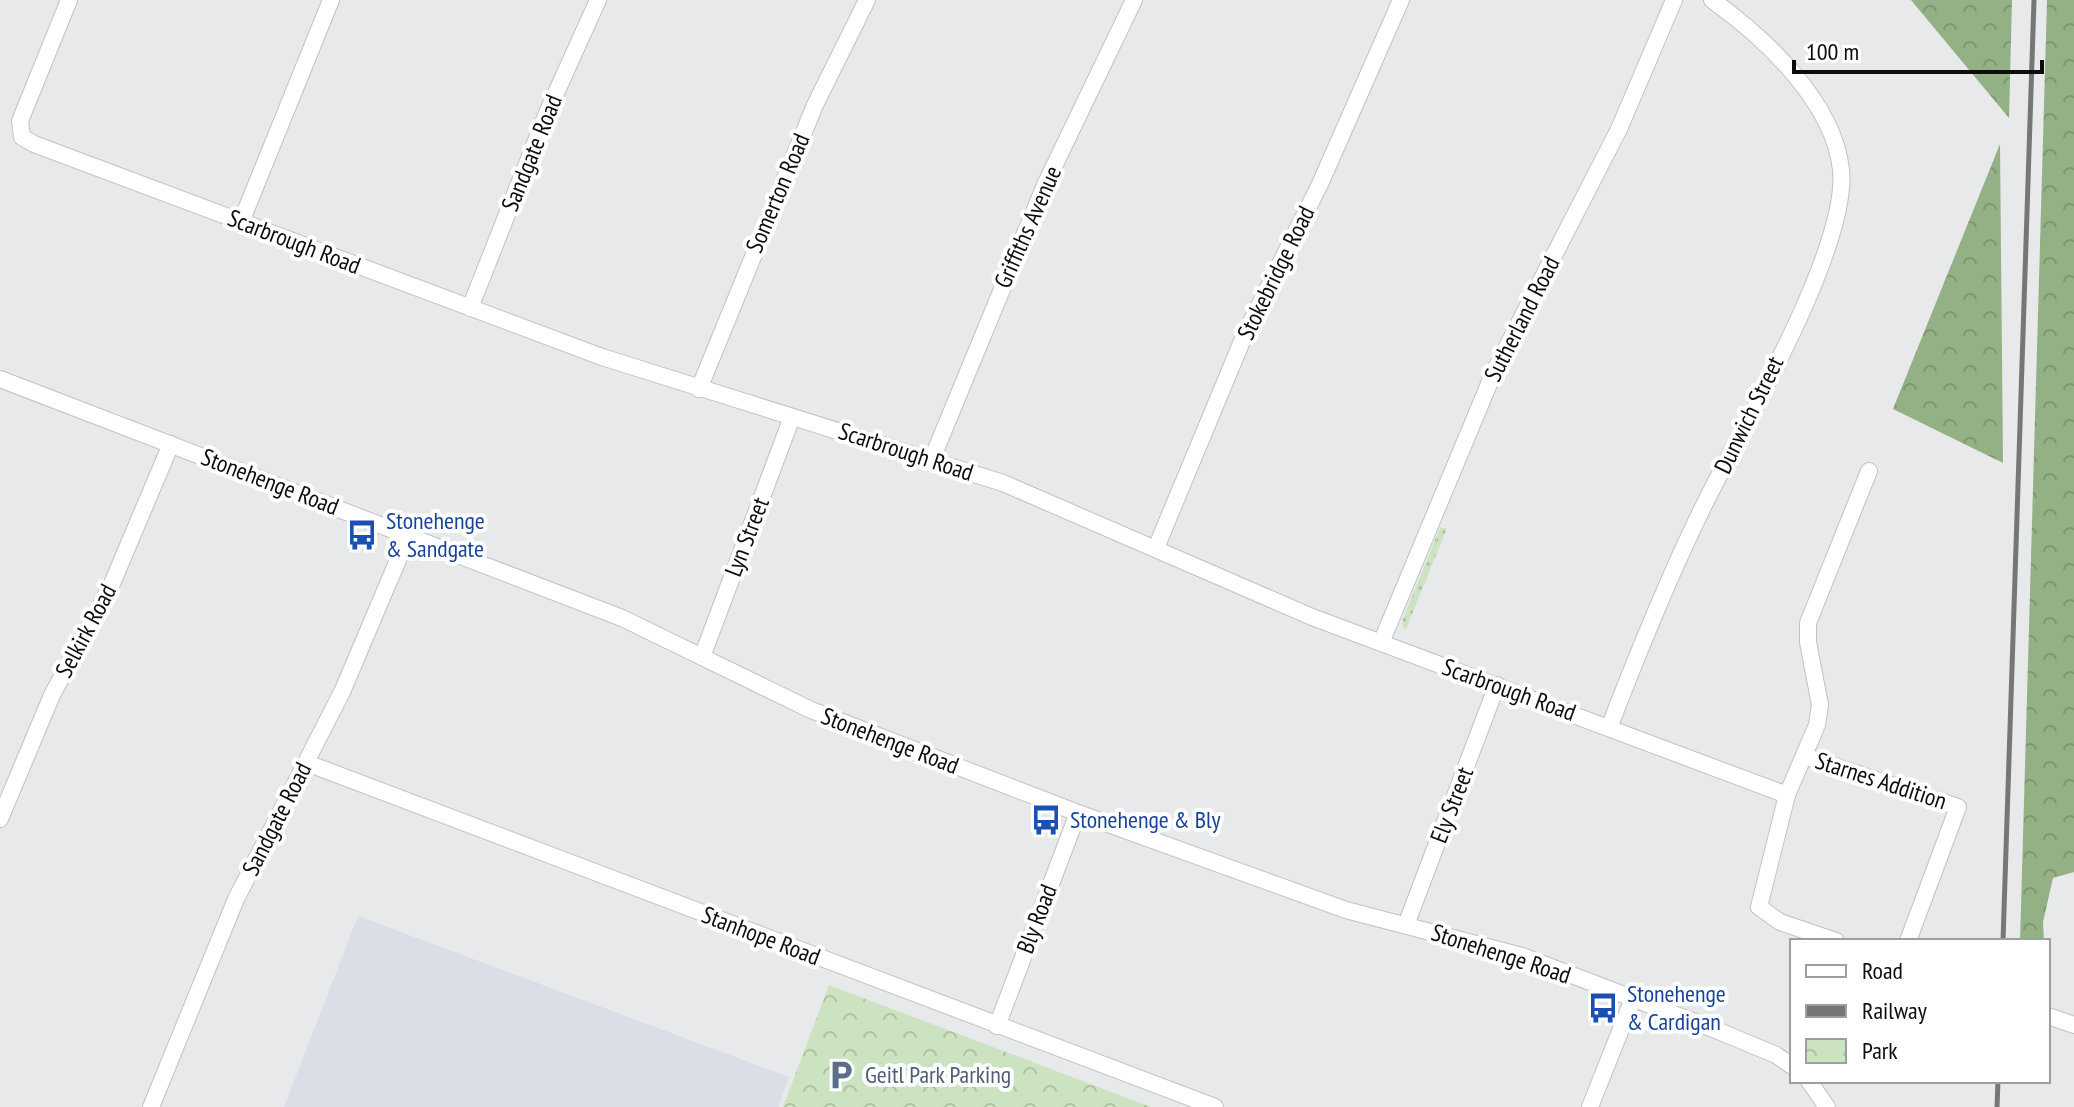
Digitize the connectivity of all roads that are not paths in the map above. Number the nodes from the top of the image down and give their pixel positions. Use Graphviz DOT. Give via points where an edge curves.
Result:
graph roads {
  1 [pos="69,0"];
  2 [pos="331,0"];
  3 [pos="598,0"];
  4 [pos="867,0"];
  5 [pos="1134,0"];
  6 [pos="1401,0"];
  7 [pos="1674,0"];
  8 [pos="1712,0"];
  9 [pos="241,222"];
  10 [pos="470,308"];
  11 [pos="0,379"];
  12 [pos="699,389"];
  13 [pos="792,417"];
  14 [pos="171,444"];
  15 [pos="932,459"];
  16 [pos="1869,471"];
  17 [pos="409,534"];
  18 [pos="1156,548"];
  19 [pos="1381,643"];
  20 [pos="702,657"];
  21 [pos="1497,685"];
  22 [pos="1609,728"];
  23 [pos="1804,756"];
  24 [pos="307,763"];
  25 [pos="1787,795"];
  26 [pos="1078,813"];
  27 [pos="0,819"];
  28 [pos="1406,925"];
  29 [pos="1830,939"];
  30 [pos="1909,939"];
  31 [pos="1633,999"];
  32 [pos="2050,1017"];
  33 [pos="2074,1025"];
  34 [pos="997,1026"];
  35 [pos="1790,1065"];
  36 [pos="151,1107"];
  37 [pos="1215,1107"];
  38 [pos="1590,1107"];
  1 -- 9 [label="street, Scarbrough Road" via="19,132 46,149"];
  2 -- 9 [label="street"];
  3 -- 10 [label="street, Sandgate Road"];
  4 -- 12 [label="street, Somerton Road" via="815,105"];
  5 -- 15 [label="street, Griffiths Avenue" via="1015,254"];
  6 -- 18 [label="street, Stokebridge Road" via="1320,184 1240,345"];
  7 -- 19 [label="street, Sutherland Road" via="1601,166 1494,372"];
  8 -- 22 [label="street, Dunwich Street" via="1757,38 1812,100 1826,122 1841,166 1842,187 1836,223 1791,330 1684,546"];
  9 -- 10 [label="street, Scarbrough Road"];
  10 -- 12 [label="street, Scarbrough Road"];
  11 -- 14 [label="street, Stonehenge Road"];
  12 -- 13 [label="street, Scarbrough Road"];
  13 -- 15 [label="street, Scarbrough Road"];
  13 -- 20 [label="street, Lyn Street"];
  14 -- 17 [label="street, Stonehenge Road"];
  14 -- 27 [label="street, Selkirk Road" via="111,586 52,695"];
  15 -- 18 [label="street, Scarbrough Road"];
  16 -- 23 [label="street, Starnes Addition" via="1808,623 1820,705"];
  17 -- 20 [label="street, Stonehenge Road" via="622,618"];
  17 -- 24 [label="street, Sandgate Road" via="364,645"];
  18 -- 19 [label="street, Scarbrough Road"];
  19 -- 21 [label="street, Scarbrough Road"];
  20 -- 26 [label="street, Stonehenge Road" via="811,710"];
  21 -- 22 [label="street, Scarbrough Road"];
  21 -- 28 [label="street, Ely Street"];
  22 -- 25 [label="street, Scarbrough Road"];
  23 -- 25 [label="street, Starnes Addition"];
  23 -- 30 [label="street, Starnes Addition" via="1958,807"];
  24 -- 34 [label="street, Stanhope Road"];
  24 -- 36 [label="street, Sandgate Road" via="236,899"];
  25 -- 29 [label="street, Starnes Addition" via="1759,907 1780,922"];
  26 -- 28 [label="street, Stonehenge Road" via="1284,889"];
  26 -- 34 [label="street, Bly Road"];
  28 -- 31 [label="street, Stonehenge Road" via="1522,956"];
  31 -- 35 [label="street, Stonehenge Road"];
  31 -- 38 [label="street"];
  32 -- 33 [label="street"];
  34 -- 37 [label="street, Stanhope Road"];
}
